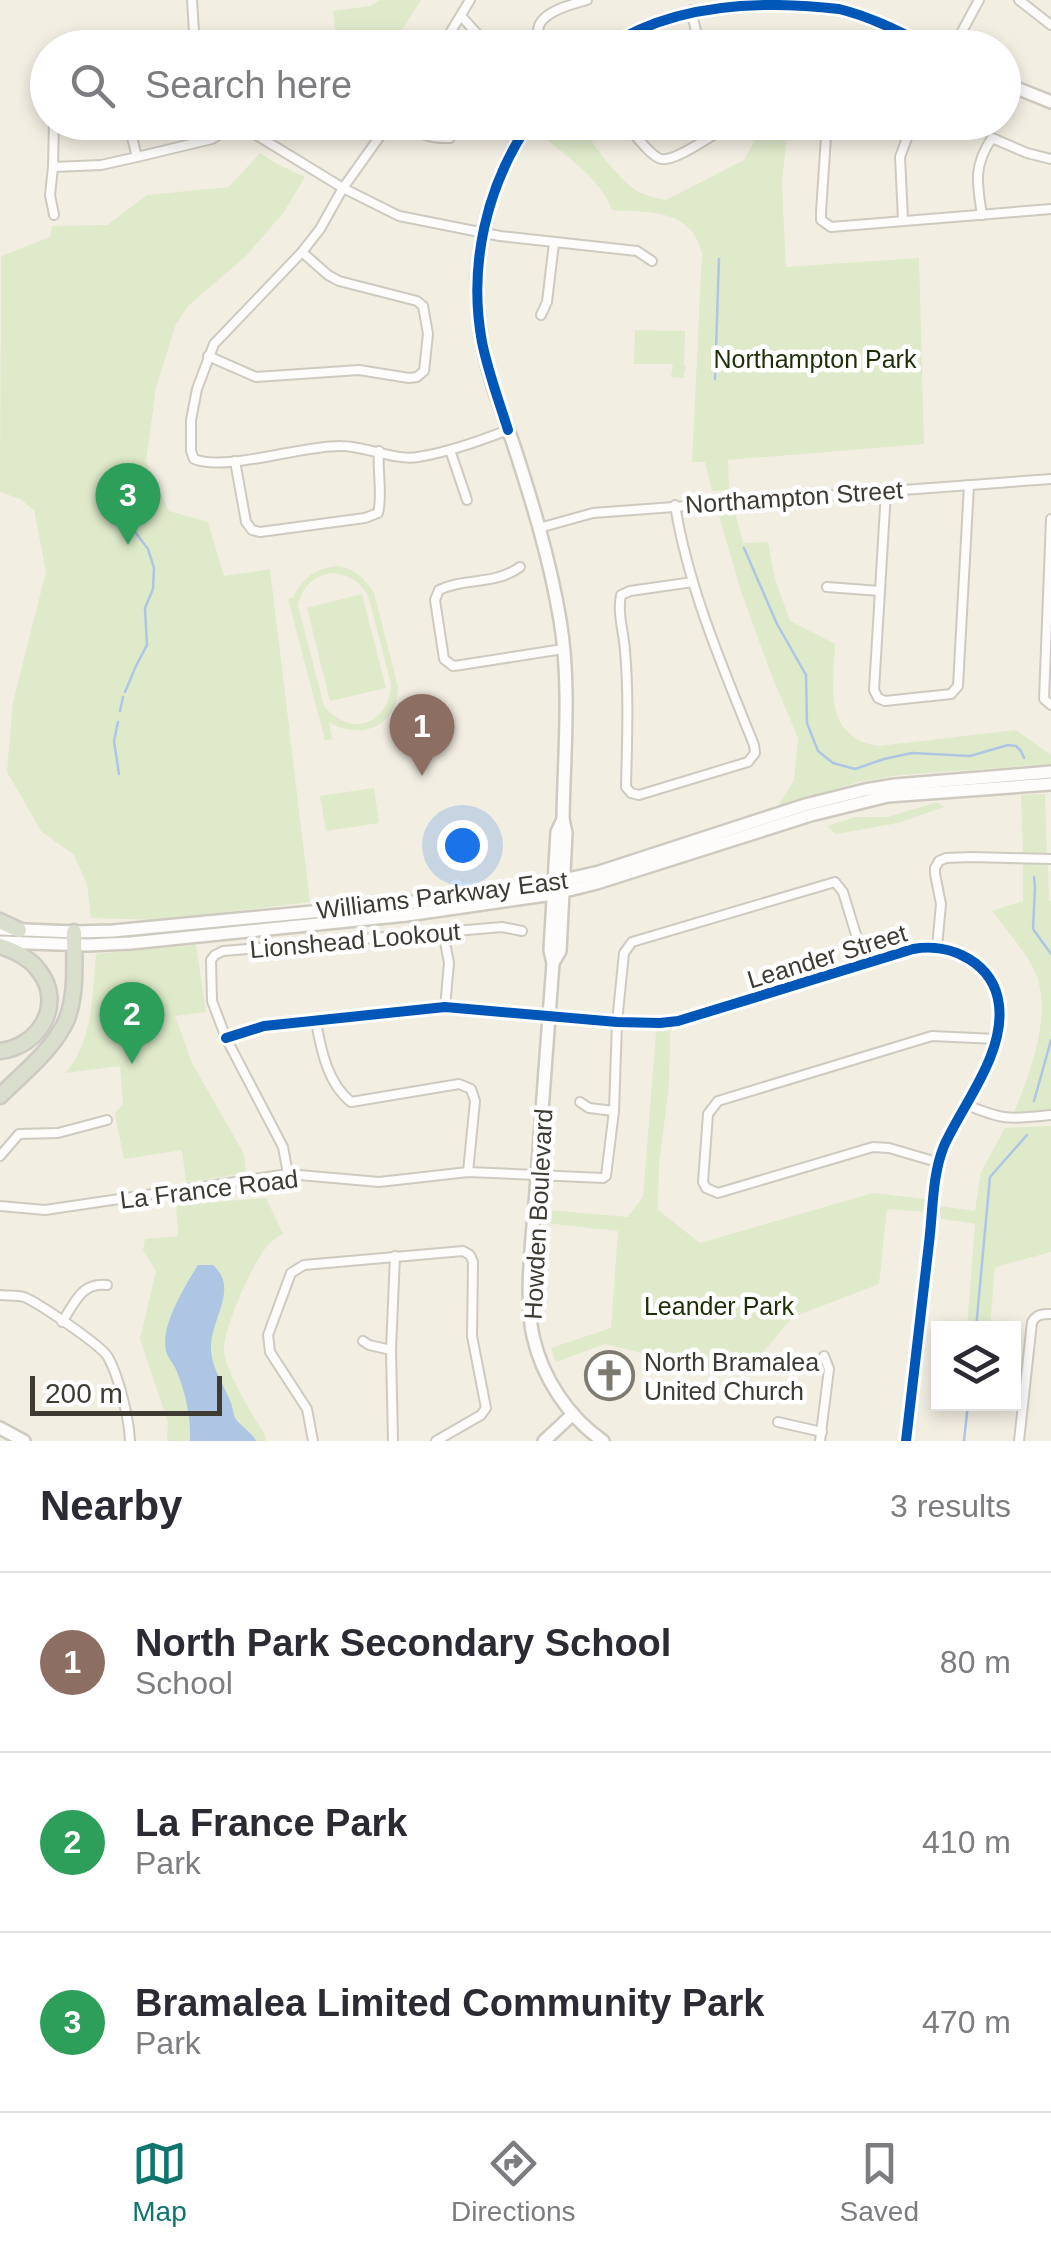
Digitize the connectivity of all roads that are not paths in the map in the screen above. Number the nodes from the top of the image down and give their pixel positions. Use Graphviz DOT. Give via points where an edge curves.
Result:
graph roads {
  1 [pos="192,0"];
  2 [pos="470,0"];
  3 [pos="587,0"];
  4 [pos="979,0"];
  5 [pos="1020,0"];
  6 [pos="556,4"];
  7 [pos="690,5"];
  8 [pos="462,16"];
  9 [pos="1051,26"];
  10 [pos="194,30"];
  11 [pos="452,30"];
  12 [pos="474,30"];
  13 [pos="539,30"];
  14 [pos="639,30"];
  15 [pos="696,30"];
  16 [pos="892,30"];
  17 [pos="963,30"];
  18 [pos="1021,90"];
  19 [pos="1051,102"];
  20 [pos="54,140"];
  21 [pos="133,140"];
  22 [pos="208,140"];
  23 [pos="263,140"];
  24 [pos="377,140"];
  25 [pos="518,140"];
  26 [pos="640,140"];
  27 [pos="704,140"];
  28 [pos="826,140"];
  29 [pos="906,140"];
  30 [pos="991,140"];
  31 [pos="997,140"];
  32 [pos="137,157"];
  33 [pos="1051,159"];
  34 [pos="53,167"];
  35 [pos="343,188"];
  36 [pos="1051,210"];
  37 [pos="982,215"];
  38 [pos="54,216"];
  39 [pos="902,220"];
  40 [pos="483,233"];
  41 [pos="554,243"];
  42 [pos="302,252"];
  43 [pos="652,262"];
  44 [pos="541,315"];
  45 [pos="208,356"];
  46 [pos="508,430"];
  47 [pos="450,450"];
  48 [pos="379,452"];
  49 [pos="235,461"];
  50 [pos="1051,479"];
  51 [pos="968,484"];
  52 [pos="886,491"];
  53 [pos="467,500"];
  54 [pos="675,505"];
  55 [pos="1051,519"];
  56 [pos="539,528"];
  57 [pos="520,567"];
  58 [pos="1050,573"];
  59 [pos="693,582"];
  60 [pos="827,587"];
  61 [pos="880,592"];
  62 [pos="563,649"];
  63 [pos="1051,705"];
  64 [pos="1051,772"];
  65 [pos="1051,784"];
  66 [pos="1051,860"];
  67 [pos="558,887"];
  68 [pos="0,921"];
  69 [pos="0,929"];
  70 [pos="19,930"];
  71 [pos="522,931"];
  72 [pos="443,932"];
  73 [pos="74,938"];
  74 [pos="0,944"];
  75 [pos="937,947"];
  76 [pos="865,964"];
  77 [pos="445,1007"];
  78 [pos="550,1015"];
  79 [pos="316,1022"];
  80 [pos="617,1022"];
  81 [pos="226,1038"];
  82 [pos="996,1039"];
  83 [pos="0,1050"];
  84 [pos="0,1096"];
  85 [pos="580,1102"];
  86 [pos="967,1105"];
  87 [pos="614,1111"];
  88 [pos="1051,1116"];
  89 [pos="107,1120"];
  90 [pos="0,1156"];
  91 [pos="938,1162"];
  92 [pos="468,1172"];
  93 [pos="288,1174"];
  94 [pos="537,1174"];
  95 [pos="0,1206"];
  96 [pos="396,1256"];
  97 [pos="107,1285"];
  98 [pos="0,1295"];
  99 [pos="1051,1314"];
  100 [pos="62,1322"];
  101 [pos="363,1341"];
  102 [pos="391,1350"];
  103 [pos="824,1356"];
  104 [pos="574,1414"];
  105 [pos="778,1422"];
  106 [pos="0,1428"];
  107 [pos="821,1436"];
  108 [pos="24,1441"];
  109 [pos="130,1441"];
  110 [pos="313,1441"];
  111 [pos="393,1441"];
  112 [pos="436,1441"];
  113 [pos="544,1441"];
  114 [pos="603,1441"];
  115 [pos="906,1441"];
  116 [pos="1019,1441"];
  1 -- 10 [label="street"];
  2 -- 8 [label="street"];
  3 -- 6 [label="street"];
  4 -- 17 [label="street"];
  5 -- 9 [label="street"];
  6 -- 13 [label="street"];
  7 -- 14 [label="main road"];
  7 -- 15 [label="street"];
  7 -- 16 [label="main road" via="806,2"];
  8 -- 11 [label="street"];
  8 -- 12 [label="street"];
  18 -- 19 [label="main road"];
  20 -- 34 [label="street"];
  21 -- 32 [label="street"];
  22 -- 32 [label="street"];
  23 -- 35 [label="street"];
  24 -- 35 [label="street"];
  25 -- 40 [label="main road, Howden Boulevard"];
  26 -- 27 [label="street" via="663,160"];
  28 -- 39 [label="street" via="821,220 831,227"];
  29 -- 39 [label="street" via="900,157"];
  30 -- 37 [label="street" via="976,173"];
  31 -- 33 [label="street"];
  32 -- 34 [label="street"];
  34 -- 38 [label="street"];
  35 -- 40 [label="street" via="399,216"];
  35 -- 42 [label="street"];
  36 -- 37 [label="street"];
  37 -- 39 [label="street"];
  40 -- 41 [label="street"];
  40 -- 46 [label="main road, Howden Boulevard" via="478,319"];
  41 -- 43 [label="street" via="637,251"];
  41 -- 44 [label="street"];
  42 -- 45 [label="street"];
  42 -- 45 [label="street" via="339,281 423,306 424,371 417,378 359,370 256,377"];
  45 -- 49 [label="street" via="196,389 191,451 200,462"];
  46 -- 47 [label="street"];
  46 -- 56 [label="main road, Howden Boulevard"];
  47 -- 48 [label="street" via="413,459"];
  47 -- 53 [label="street"];
  48 -- 49 [label="street" via="341,446"];
  48 -- 49 [label="street" via="378,514 260,532 246,522"];
  50 -- 51 [label="street, Northampton Street"];
  51 -- 52 [label="street, Northampton Street"];
  51 -- 61 [label="street" via="959,682 951,694 878,698"];
  52 -- 54 [label="street, Northampton Street"];
  52 -- 61 [label="street"];
  54 -- 56 [label="street, Northampton Street" via="592,512"];
  54 -- 59 [label="street"];
  55 -- 58 [label="street"];
  56 -- 62 [label="main road, Howden Boulevard"];
  57 -- 62 [label="street" via="500,579 438,590 444,659 453,666"];
  58 -- 63 [label="street" via="1044,698"];
  59 -- 59 [label="street" via="754,753 748,762 631,794 621,595"];
  60 -- 61 [label="street"];
  62 -- 67 [label="main road, Howden Boulevard"];
  64 -- 67 [label="main road, Williams Parkway East" via="865,790"];
  65 -- 67 [label="main road, Williams Parkway East" via="888,796"];
  66 -- 75 [label="street" via="939,861"];
  67 -- 73 [label="main road, Williams Parkway East" via="407,915 131,942"];
  67 -- 78 [label="main road, Howden Boulevard"];
  68 -- 70 [label="highway"];
  69 -- 70 [label="main road, Williams Parkway East"];
  70 -- 73 [label="main road, Williams Parkway East"];
  71 -- 72 [label="street, Lionshead Lookout"];
  72 -- 77 [label="street" via="449,962"];
  72 -- 81 [label="street, Lionshead Lookout" via="214,955 212,1001"];
  73 -- 74 [label="main road, Williams Parkway East"];
  73 -- 84 [label="highway" via="65,1023"];
  74 -- 83 [label="highway" via="34,965 50,993 37,1034"];
  75 -- 76 [label="street, Leander Street"];
  75 -- 82 [label="street, Leander Street" via="961,954 985,973 999,1005"];
  76 -- 80 [label="street, Leander Street" via="678,1020"];
  76 -- 80 [label="street" via="843,892 830,882 632,942 624,953"];
  77 -- 78 [label="street, Leander Street"];
  77 -- 79 [label="street, Leander Street"];
  78 -- 80 [label="street, Leander Street"];
  78 -- 94 [label="main road, Howden Boulevard"];
  79 -- 81 [label="street, Leander Street" via="264,1026"];
  79 -- 92 [label="street" via="322,1056 351,1102 459,1084 471,1089"];
  80 -- 87 [label="street"];
  81 -- 93 [label="street" via="283,1147"];
  82 -- 86 [label="street, Leander Street"];
  82 -- 91 [label="street" via="932,1036 718,1102 708,1114 703,1182 718,1192 873,1147"];
  85 -- 87 [label="street"];
  86 -- 88 [label="street" via="996,1117"];
  86 -- 91 [label="street, Leander Street"];
  87 -- 94 [label="street, La France Road" via="606,1176"];
  89 -- 90 [label="street" via="58,1133 18,1134"];
  91 -- 115 [label="street, Leander Street"];
  92 -- 93 [label="street, La France Road" via="380,1182"];
  92 -- 94 [label="street, La France Road"];
  93 -- 95 [label="street, La France Road" via="45,1210"];
  94 -- 104 [label="main road, Howden Boulevard" via="532,1334 546,1372"];
  96 -- 102 [label="street"];
  96 -- 110 [label="street" via="304,1265 291,1273 268,1344 307,1409"];
  96 -- 112 [label="street" via="462,1251 473,1262 472,1336 486,1408"];
  97 -- 100 [label="street" via="86,1287"];
  98 -- 100 [label="street" via="25,1298"];
  99 -- 116 [label="street" via="1032,1322"];
  100 -- 109 [label="street" via="107,1354"];
  101 -- 102 [label="street"];
  102 -- 111 [label="street"];
  103 -- 107 [label="street" via="829,1369"];
  104 -- 113 [label="main road"];
  104 -- 114 [label="main road, Howden Boulevard"];
  105 -- 107 [label="street"];
  106 -- 108 [label="main road"];
}
